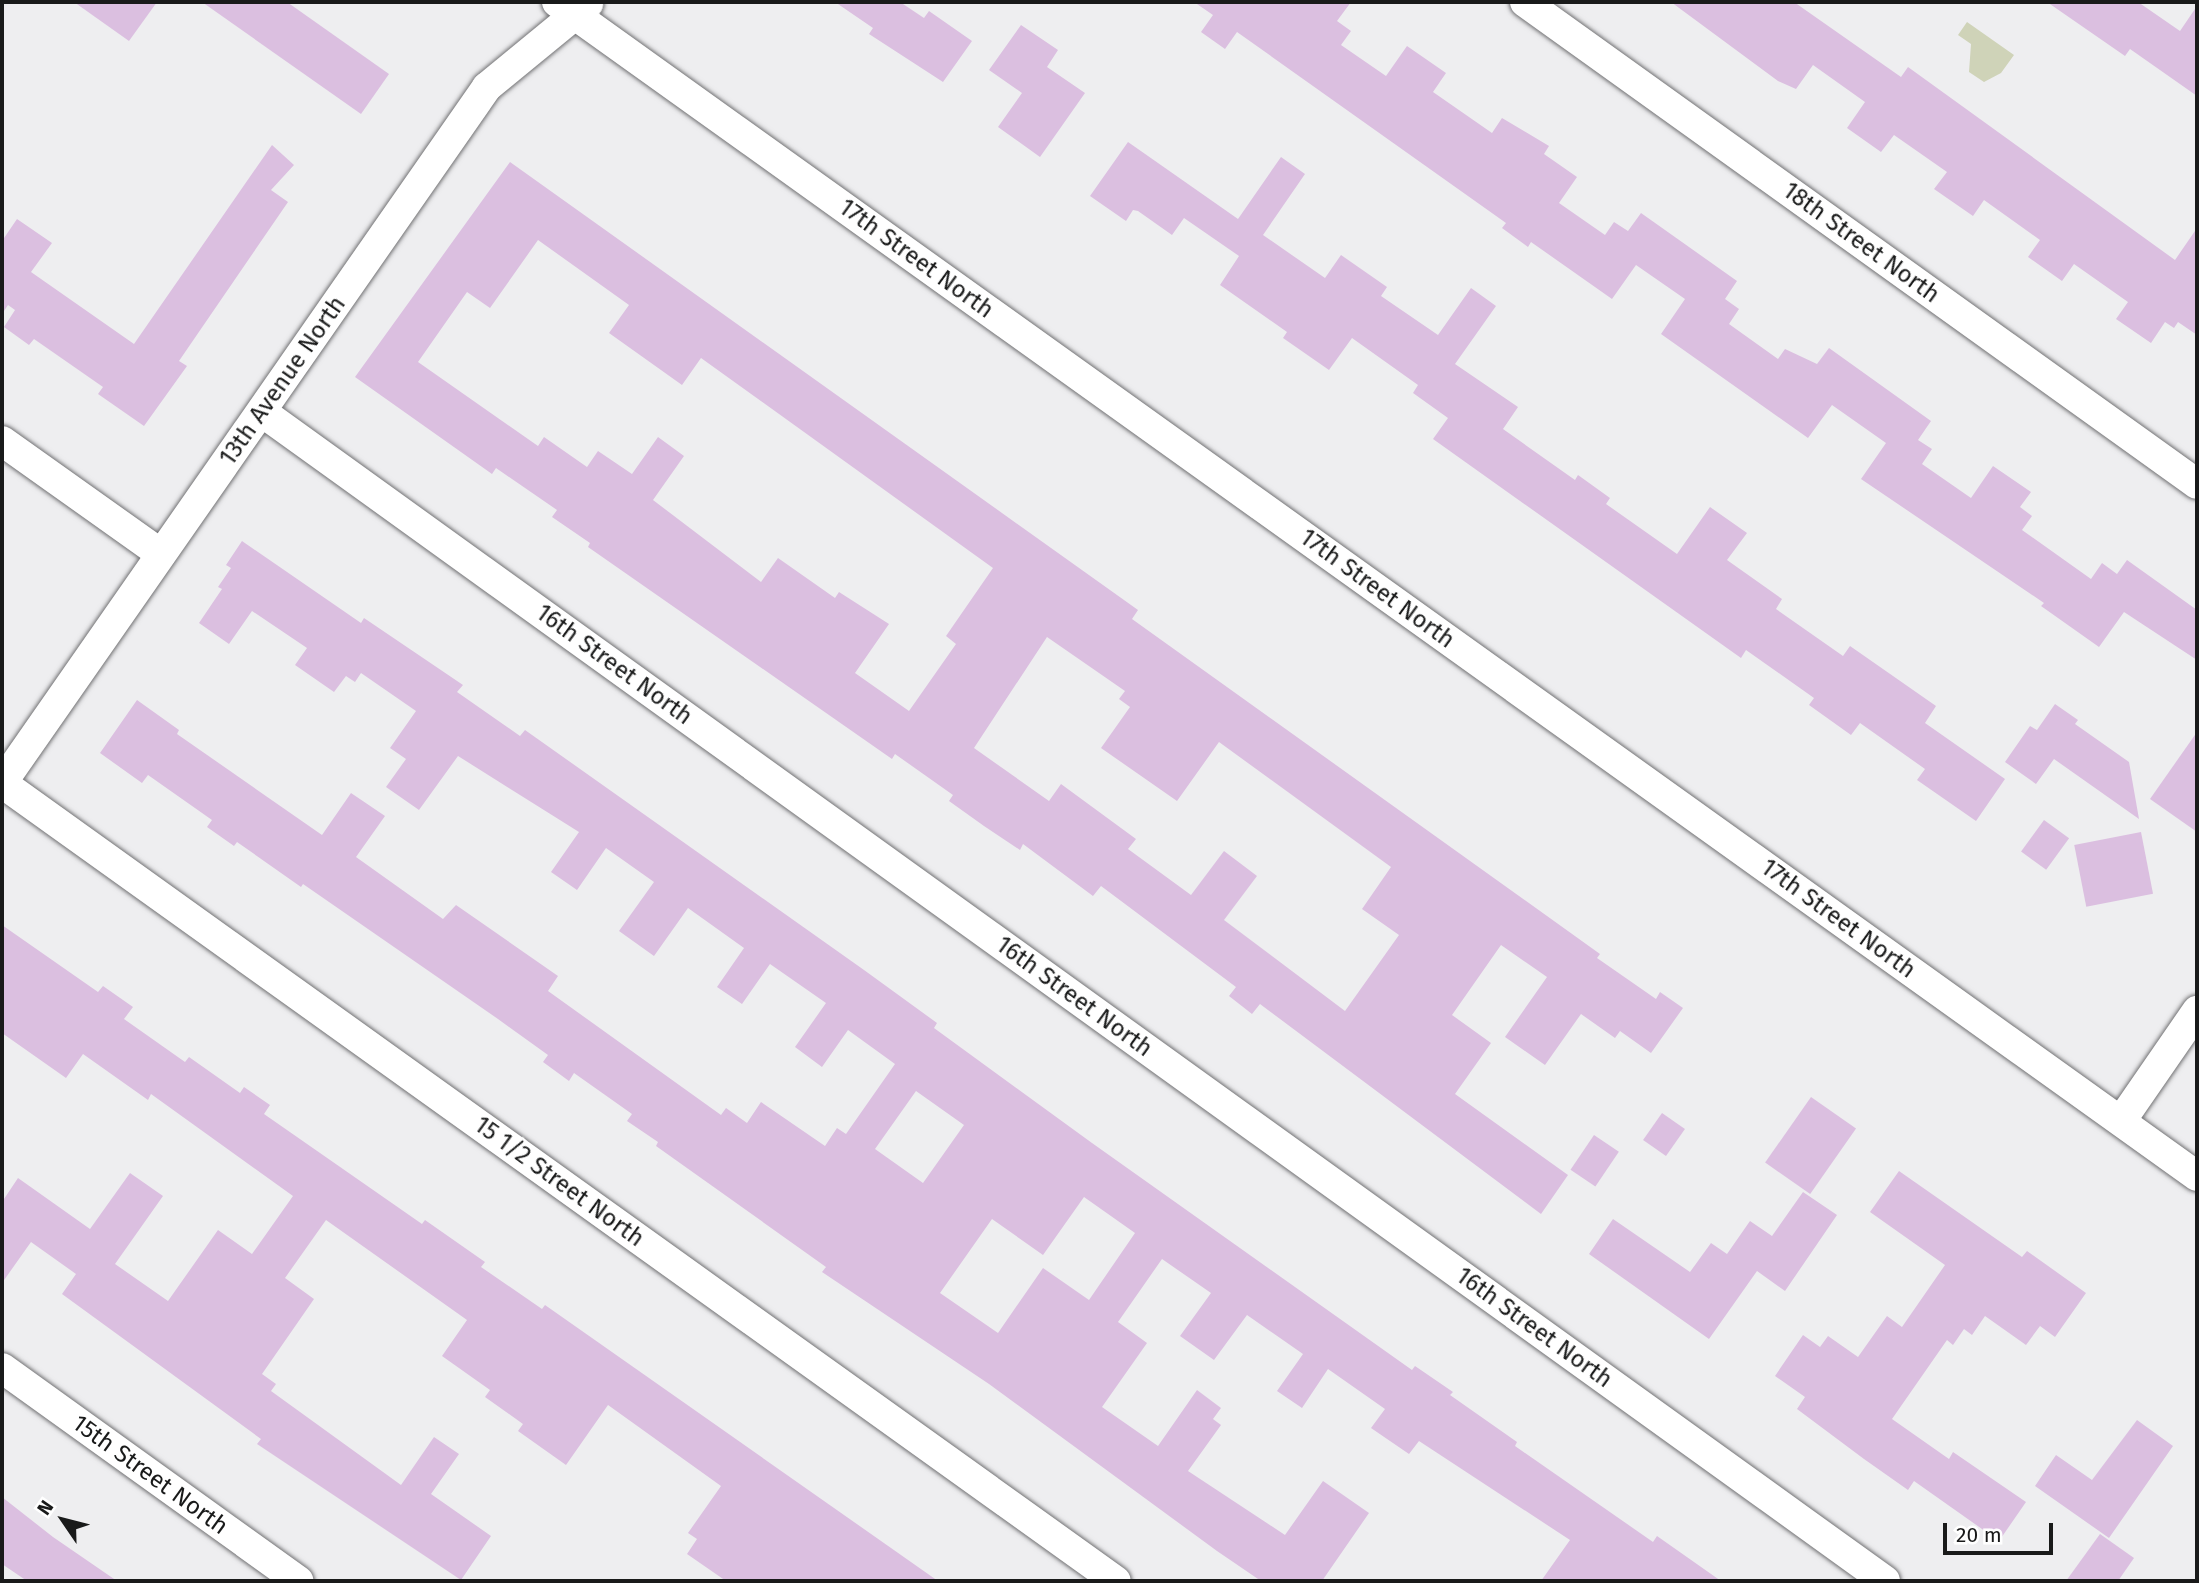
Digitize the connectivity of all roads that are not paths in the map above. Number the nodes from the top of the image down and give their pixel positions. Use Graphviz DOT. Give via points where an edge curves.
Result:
graph roads {
  1 [pos="1525,2"];
  2 [pos="574,6"];
  3 [pos="262,412"];
  4 [pos="2,441"];
  5 [pos="2197,484"];
  6 [pos="162,554"];
  7 [pos="2,783"];
  8 [pos="2197,1011"];
  9 [pos="2121,1121"];
  10 [pos="2197,1175"];
  11 [pos="2,1368"];
  12 [pos="298,1581"];
  13 [pos="1116,1581"];
  14 [pos="1885,1581"];
  1 -- 5 [label="street, 18th Street North"];
  2 -- 3 [label="street, 13th Avenue North" via="487,87"];
  2 -- 9 [label="street, 17th Street North"];
  3 -- 6 [label="street, 13th Avenue North"];
  3 -- 14 [label="street, 16th Street North"];
  4 -- 6 [label="street"];
  6 -- 7 [label="street, 13th Avenue North"];
  7 -- 13 [label="street, 15 1/2 Street North"];
  8 -- 9 [label="street"];
  9 -- 10 [label="street, 17th Street North"];
  11 -- 12 [label="street, 15th Street North"];
}
